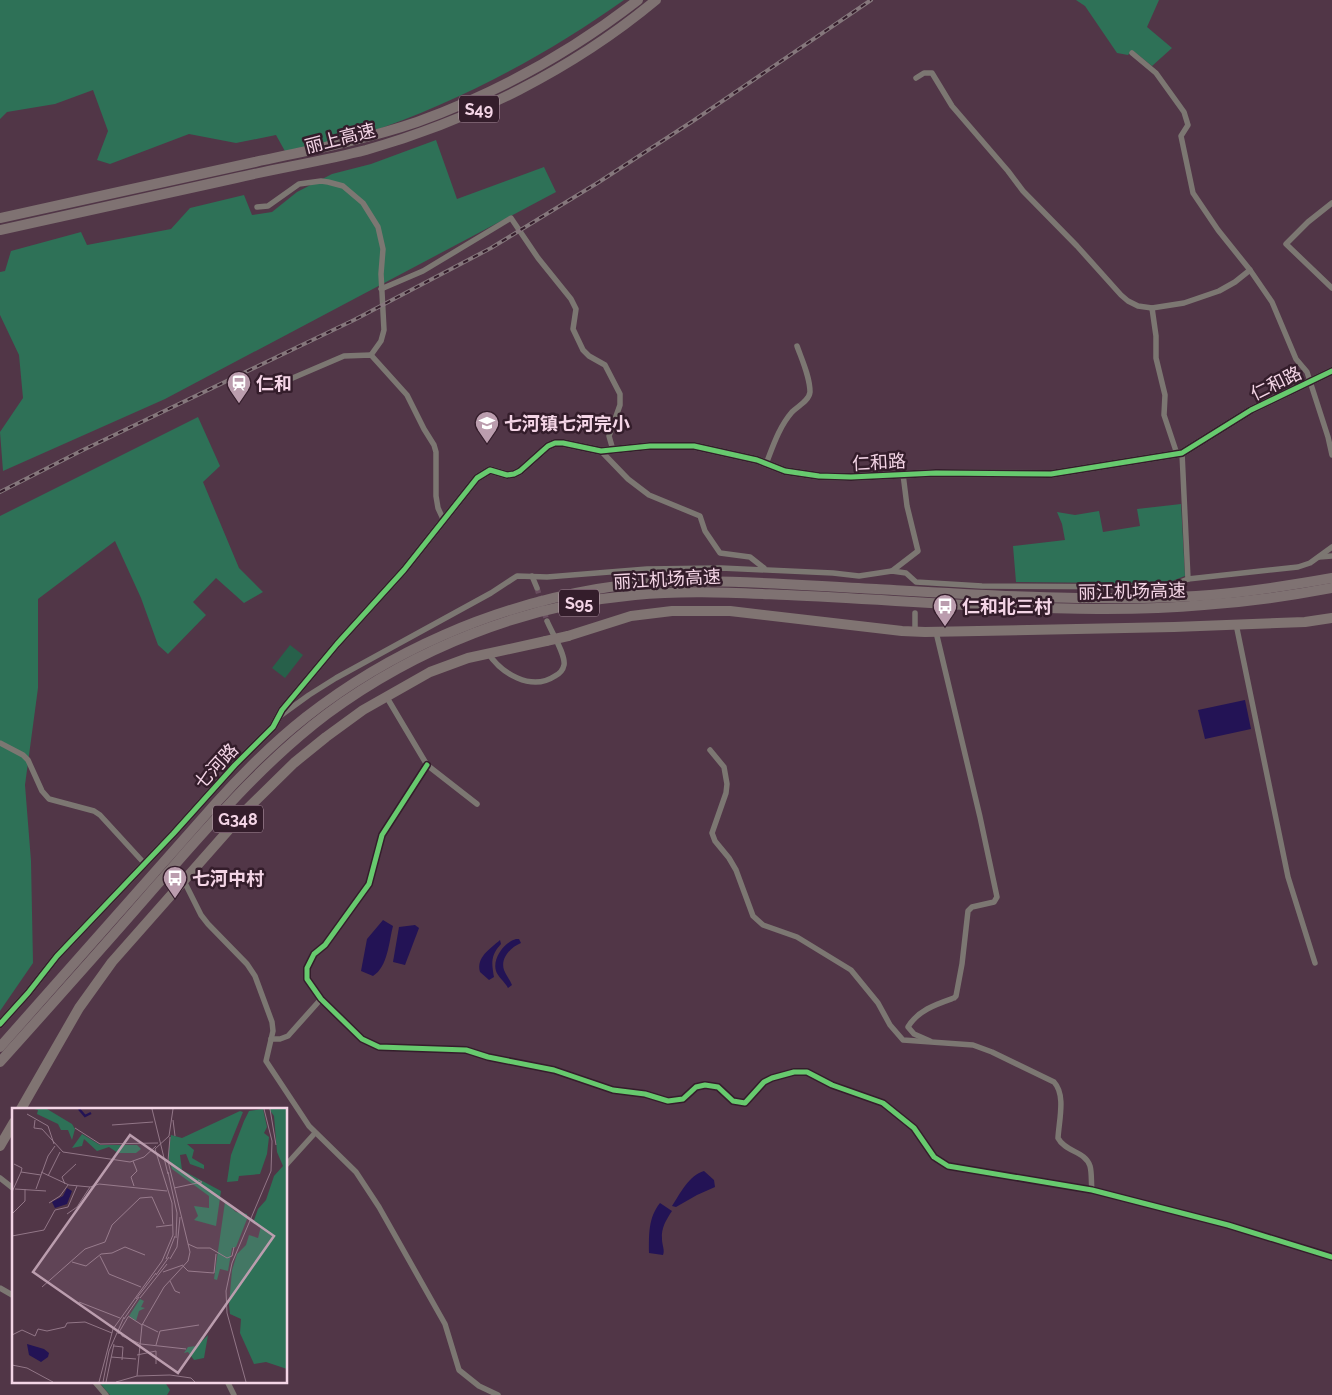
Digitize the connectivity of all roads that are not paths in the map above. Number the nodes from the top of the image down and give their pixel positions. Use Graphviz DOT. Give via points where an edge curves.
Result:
graph roads {
  1 [pos="638,0"];
  2 [pos="656,0"];
  3 [pos="1132,53"];
  4 [pos="916,78"];
  5 [pos="1332,203"];
  6 [pos="257,207"];
  7 [pos="0,218"];
  8 [pos="0,230"];
  9 [pos="1250,270"];
  10 [pos="381,288"];
  11 [pos="1332,288"];
  12 [pos="1152,308"];
  13 [pos="798,346"];
  14 [pos="371,355"];
  15 [pos="1332,371"];
  16 [pos="1310,381"];
  17 [pos="274,386"];
  18 [pos="601,450"];
  19 [pos="613,450"];
  20 [pos="1179,453"];
  21 [pos="1332,455"];
  22 [pos="766,464"];
  23 [pos="903,474"];
  24 [pos="444,520"];
  25 [pos="1332,547"];
  26 [pos="1332,556"];
  27 [pos="1319,557"];
  28 [pos="766,569"];
  29 [pos="892,571"];
  30 [pos="532,576"];
  31 [pos="1332,578"];
  32 [pos="1188,579"];
  33 [pos="537,588"];
  34 [pos="1332,588"];
  35 [pos="915,613"];
  36 [pos="1332,618"];
  37 [pos="547,621"];
  38 [pos="1236,624"];
  39 [pos="915,632"];
  40 [pos="936,632"];
  41 [pos="488,653"];
  42 [pos="386,696"];
  43 [pos="279,717"];
  44 [pos="0,743"];
  45 [pos="710,750"];
  46 [pos="427,765"];
  47 [pos="477,804"];
  48 [pos="144,863"];
  49 [pos="184,881"];
  50 [pos="1315,963"];
  51 [pos="322,999"];
  52 [pos="0,1024"];
  53 [pos="271,1039"];
  54 [pos="935,1043"];
  55 [pos="0,1047"];
  56 [pos="0,1062"];
  57 [pos="22,1108"];
  58 [pos="12,1125"];
  59 [pos="315,1133"];
  60 [pos="0,1146"];
  61 [pos="288,1163"];
  62 [pos="0,1178"];
  63 [pos="12,1187"];
  64 [pos="1092,1190"];
  65 [pos="1332,1256"];
  66 [pos="0,1288"];
  67 [pos="12,1295"];
  68 [pos="95,1382"];
  69 [pos="228,1382"];
  70 [pos="106,1395"];
  71 [pos="234,1395"];
  72 [pos="498,1395"];
  1 -- 7 [label="highway, 丽上高速 / S49" via="546,62 470,101 417,122 362,139"];
  2 -- 8 [label="highway, 丽上高速 / S49" via="576,57 526,86 420,132 336,157"];
  3 -- 9 [label="street" via="1156,73 1184,112 1188,125 1181,136 1193,194"];
  4 -- 12 [label="street" via="932,73 952,106 1026,195 1078,246 1121,295 1138,306"];
  5 -- 11 [label="street" via="1286,244"];
  6 -- 10 [label="street" via="268,206 302,183 328,182 346,188 362,203 378,227 384,249"];
  9 -- 12 [label="street" via="1219,291 1184,303"];
  9 -- 16 [label="street" via="1272,302 1296,359 1306,370"];
  10 -- 14 [label="street" via="383,338"];
  10 -- 19 [label="street" via="423,271 511,218 572,299 576,309 573,329 583,350 605,365 620,394 620,405 609,436"];
  12 -- 20 [label="street" via="1156,358 1165,395 1164,415"];
  13 -- 22 [label="street" via="810,393 780,429"];
  14 -- 17 [label="street" via="344,356"];
  14 -- 24 [label="street" via="407,395 434,445 436,496"];
  15 -- 16 [label="street, 仁和路"];
  16 -- 20 [label="street, 仁和路" via="1251,410"];
  16 -- 21 [label="street"];
  18 -- 19 [label="street, 仁和路"];
  18 -- 24 [label="street, 仁和路" via="554,443 514,474 486,471"];
  18 -- 28 [label="street" via="628,479 647,493 700,516 705,531 720,553 750,557"];
  19 -- 22 [label="street, 仁和路" via="694,446"];
  20 -- 23 [label="street, 仁和路" via="1051,474"];
  20 -- 32 [label="street"];
  22 -- 23 [label="street, 仁和路" via="794,473 820,476"];
  23 -- 29 [label="street" via="918,551"];
  24 -- 43 [label="street, 七河路"];
  25 -- 27 [label="street"];
  26 -- 27 [label="street"];
  27 -- 32 [label="street" via="1298,567"];
  28 -- 29 [label="street" via="859,576"];
  28 -- 30 [label="street" via="682,568"];
  29 -- 32 [label="street" via="906,573 916,582 982,586 1168,587"];
  30 -- 33 [label="street"];
  30 -- 43 [label="street" via="512,577 491,593 336,678"];
  31 -- 55 [label="highway, 丽江机场高速 / S95" via="1225,593 1149,598 1003,596 713,582 654,583 560,596 490,616 431,641 380,668 340,692 292,729 216,803"];
  34 -- 56 [label="highway, 丽江机场高速 / S95" via="1226,603 1150,608 1003,607 684,592 598,600 494,626 436,650 378,680 281,752 223,810"];
  35 -- 39 [label="street"];
  36 -- 38 [label="highway, G348"];
  37 -- 41 [label="street" via="564,661 562,670 554,677 539,682 521,679 502,669"];
  38 -- 40 [label="highway, G348"];
  38 -- 50 [label="street" via="1288,877"];
  39 -- 40 [label="highway, G348"];
  39 -- 41 [label="highway, G348, bridge" via="730,610 658,612"];
  40 -- 54 [label="street" via="997,897 994,902 972,906 968,912 956,996 928,1008 908,1027 914,1034"];
  41 -- 42 [label="highway, G348" via="443,666"];
  42 -- 46 [label="street"];
  42 -- 49 [label="highway, G348" via="344,723 294,763 248,808"];
  43 -- 48 [label="street, 七河路"];
  44 -- 48 [label="street" via="28,760 47,798 100,815"];
  45 -- 54 [label="street" via="724,767 727,784 712,833 736,870 753,916 763,925 797,937 852,970 901,1038"];
  46 -- 47 [label="street"];
  46 -- 51 [label="street" via="382,835 369,884 325,945 314,954 307,968 306,979"];
  48 -- 52 [label="street, 七河路" via="57,956"];
  49 -- 53 [label="street" via="201,915 252,970 271,1016"];
  49 -- 57 [label="highway, G348" via="100,977"];
  51 -- 53 [label="street" via="288,1036"];
  51 -- 64 [label="street" via="362,1039 379,1047 466,1050 554,1070 613,1090 668,1100 683,1099 696,1087 705,1085 718,1087 733,1101 745,1102 772,1078 808,1072 883,1103 914,1128 934,1157 948,1166"];
  53 -- 59 [label="street" via="266,1061"];
  54 -- 64 [label="street" via="973,1045 1054,1082 1061,1095 1058,1138 1066,1148 1087,1160"];
  58 -- 60 [label="highway"];
  59 -- 61 [label="street"];
  59 -- 72 [label="street" via="356,1172 379,1207 446,1324 459,1370 478,1386"];
  62 -- 63 [label="street"];
  64 -- 65 [label="street"];
  66 -- 67 [label="street"];
  68 -- 70 [label="street"];
  69 -- 71 [label="street"];
}
